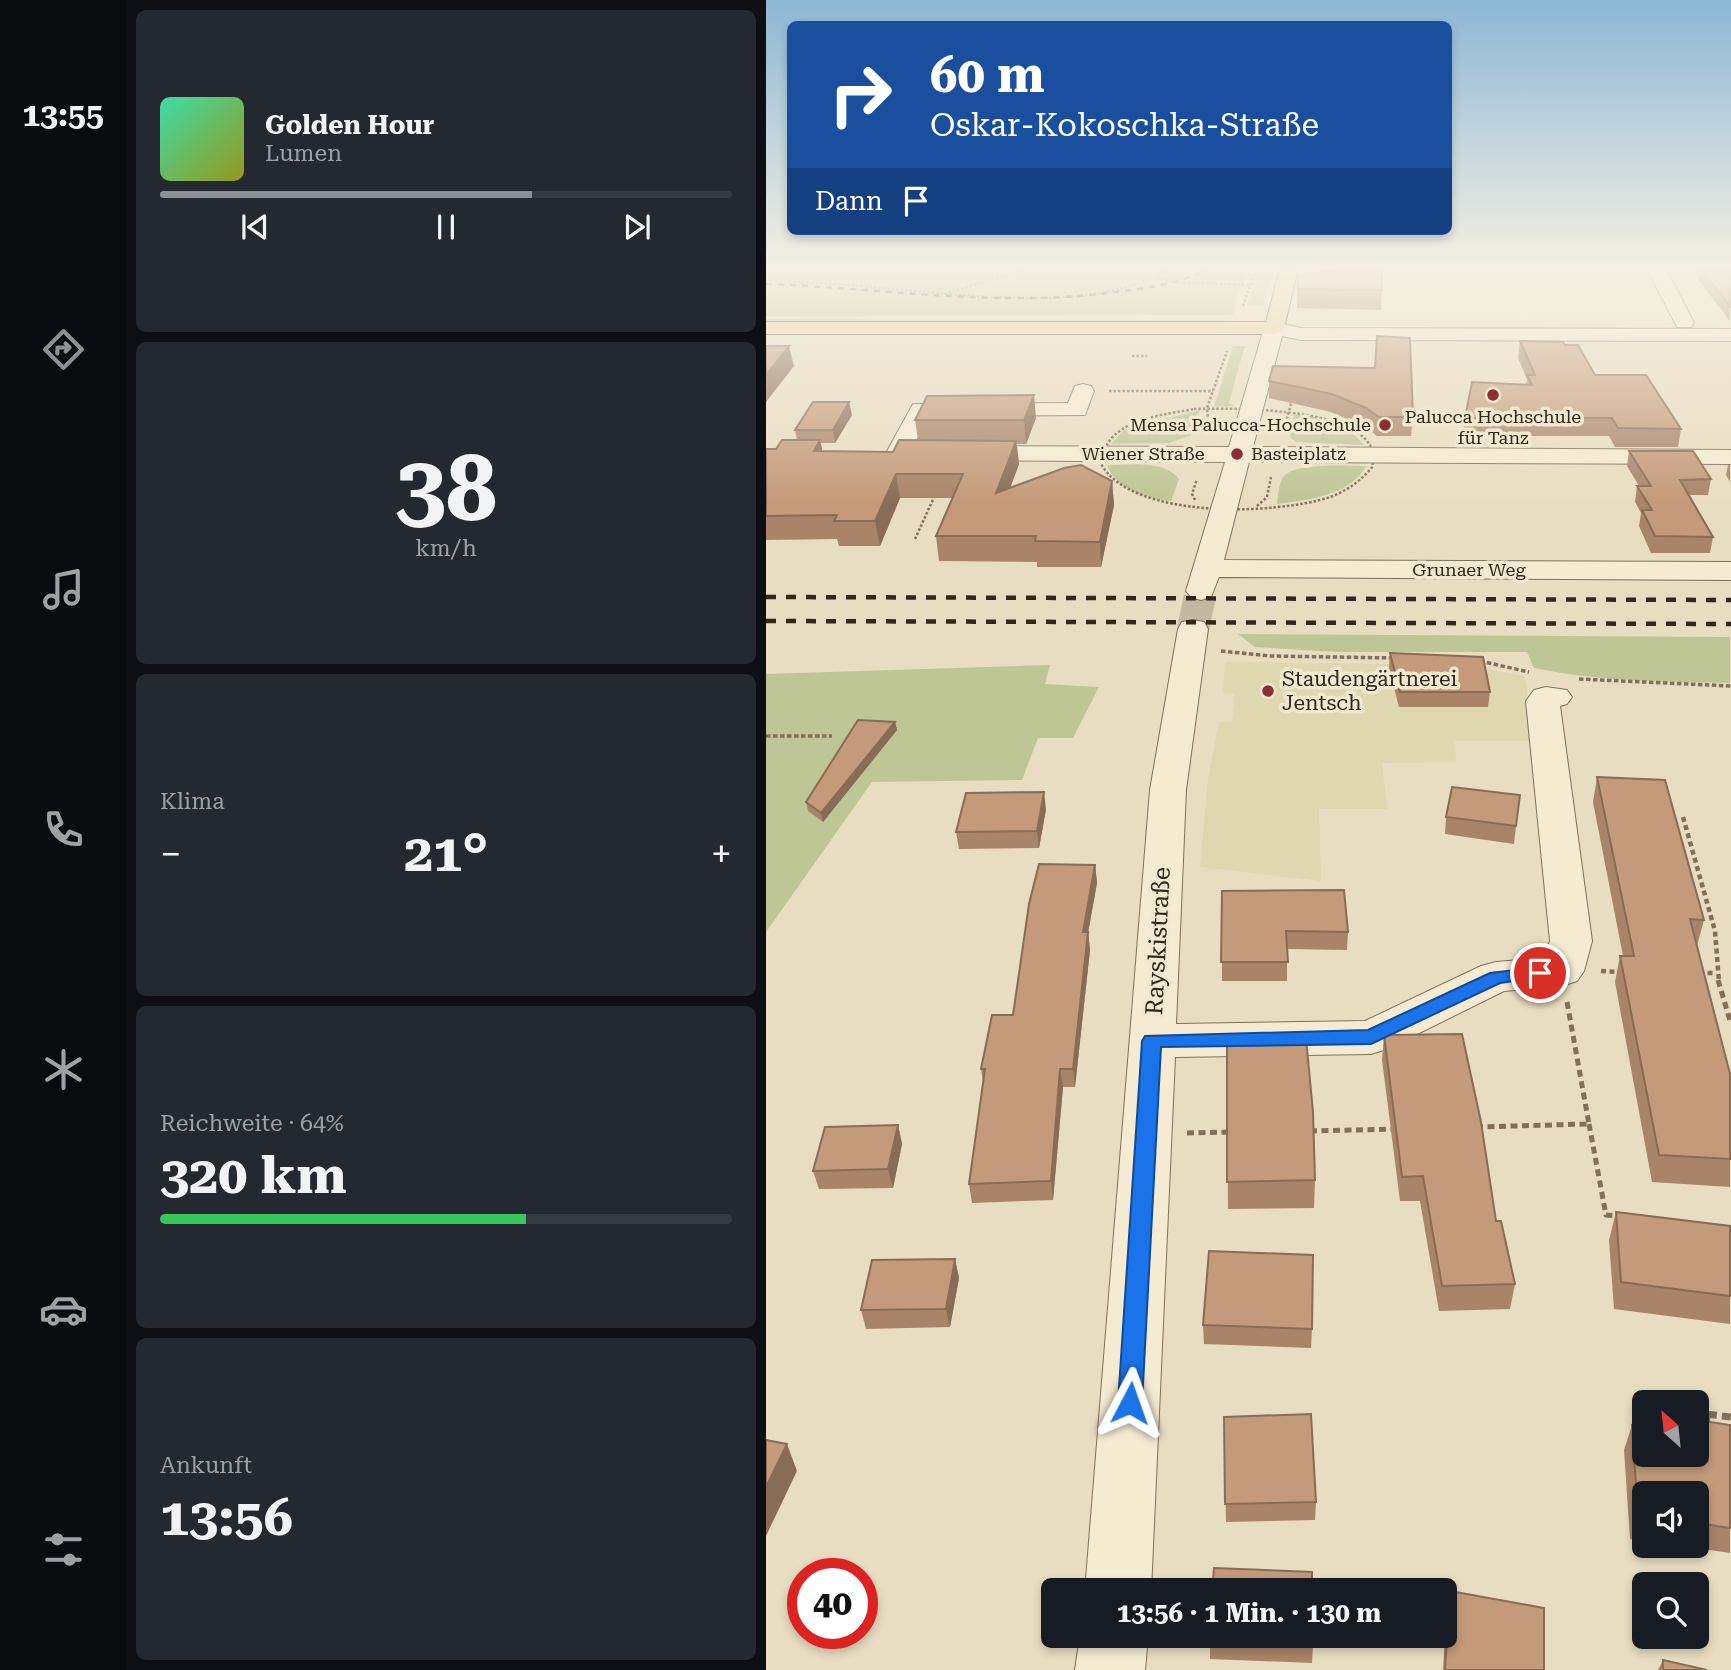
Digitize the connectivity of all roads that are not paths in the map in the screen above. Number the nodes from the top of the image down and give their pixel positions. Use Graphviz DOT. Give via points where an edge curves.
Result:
graph roads {
  1 [pos="1269,347"];
  2 [pos="1083,391"];
  3 [pos="1238,454"];
  4 [pos="1730,457"];
  5 [pos="1730,571"];
  6 [pos="1191,639"];
  7 [pos="1552,683"];
  8 [pos="1152,1041"];
  9 [pos="1119,1578"];
  10 [pos="1113,1648"];
  11 [pos="1110,1670"];
  1 -- 3 [label="street"];
  2 -- 3 [label="street, Wiener Straße" via="1077,410 921,409 889,453"];
  3 -- 4 [label="street, Wiener Straße"];
  3 -- 5 [label="street, Grunaer Weg" via="1204,580 1530,570"];
  6 -- 8 [label="street, Rayskistraße" via="1168,790"];
  7 -- 8 [label="street" via="1543,701 1571,941 1562,971 1496,977 1371,1037"];
  8 -- 9 [label="street, Rayskistraße"];
  10 -- 11 [label="street"];
}
